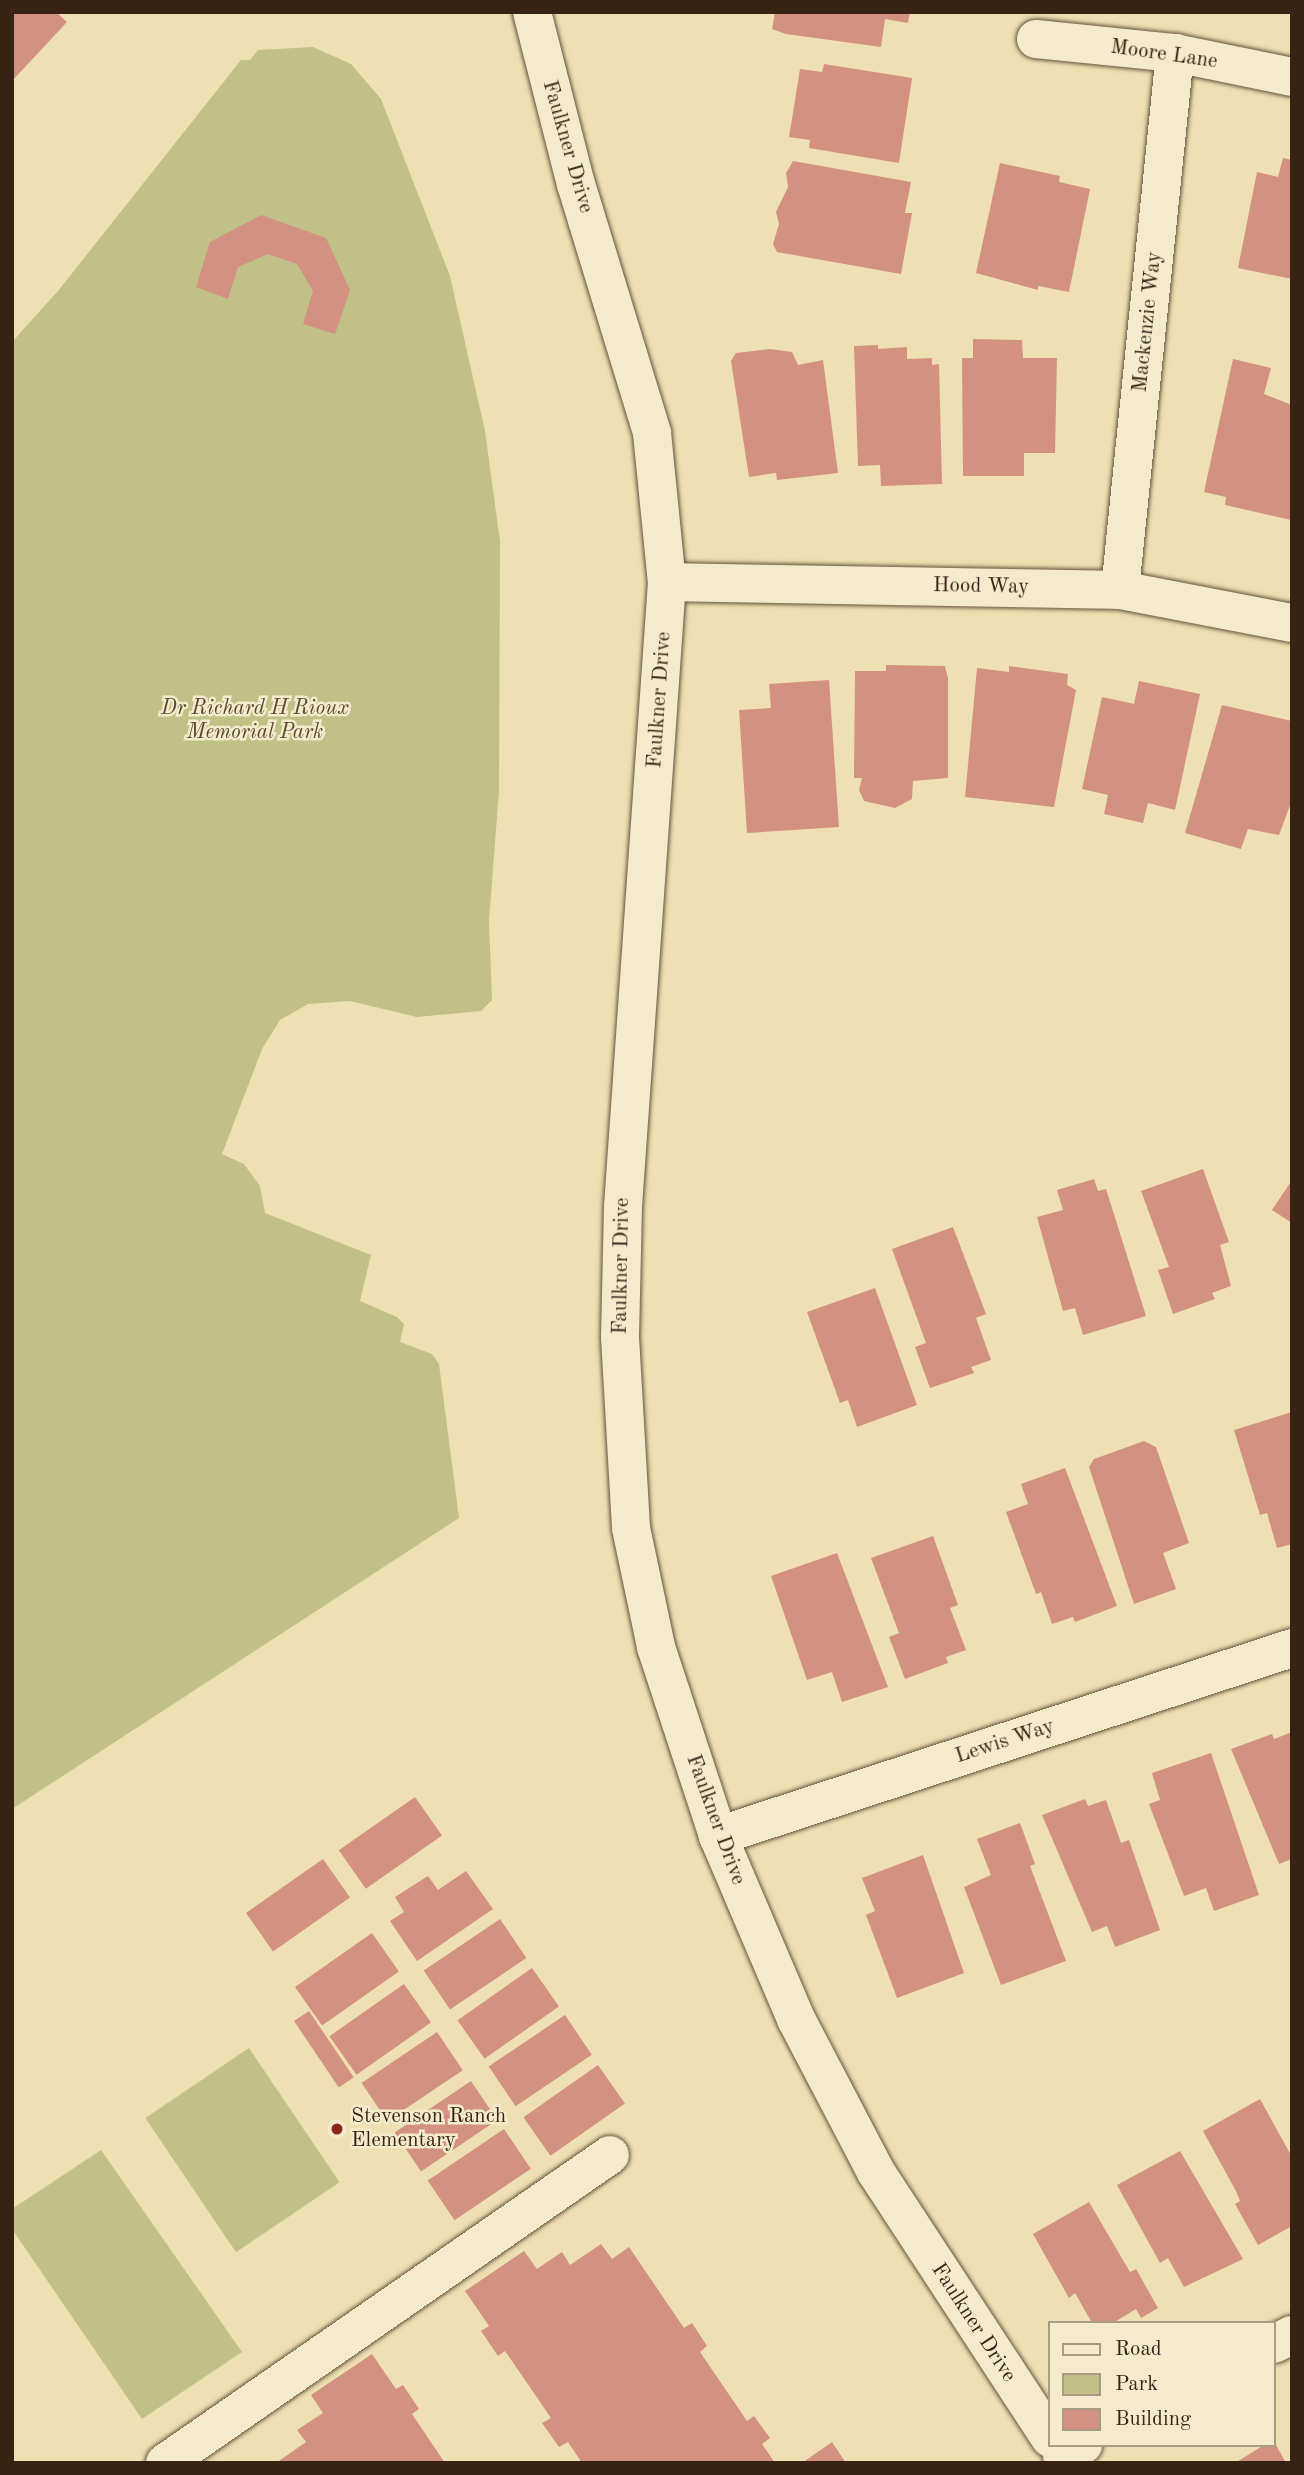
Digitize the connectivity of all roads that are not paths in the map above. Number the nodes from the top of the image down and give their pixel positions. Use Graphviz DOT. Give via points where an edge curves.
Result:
graph roads {
  1 [pos="532,12"];
  2 [pos="1036,39"];
  3 [pos="1175,53"];
  4 [pos="1292,77"];
  5 [pos="667,582"];
  6 [pos="1120,590"];
  7 [pos="1292,623"];
  8 [pos="1292,1648"];
  9 [pos="718,1836"];
  10 [pos="610,2155"];
  11 [pos="1292,2335"];
  12 [pos="1276,2343"];
  13 [pos="1048,2428"];
  14 [pos="165,2463"];
  1 -- 5 [label="street, Faulkner Drive" via="576,184 652,433"];
  2 -- 3 [label="street, Moore Lane"];
  3 -- 4 [label="street, Moore Lane"];
  3 -- 6 [label="street, Mackenzie Way"];
  5 -- 6 [label="street, Hood Way"];
  5 -- 9 [label="street, Faulkner Drive" via="623,1206 620,1337 631,1528 656,1647"];
  6 -- 7 [label="street, Hood Way"];
  8 -- 9 [label="street, Lewis Way"];
  9 -- 13 [label="street, Faulkner Drive" via="796,2019 876,2172"];
  10 -- 14 [label="street"];
  11 -- 12 [label="street"];
}
